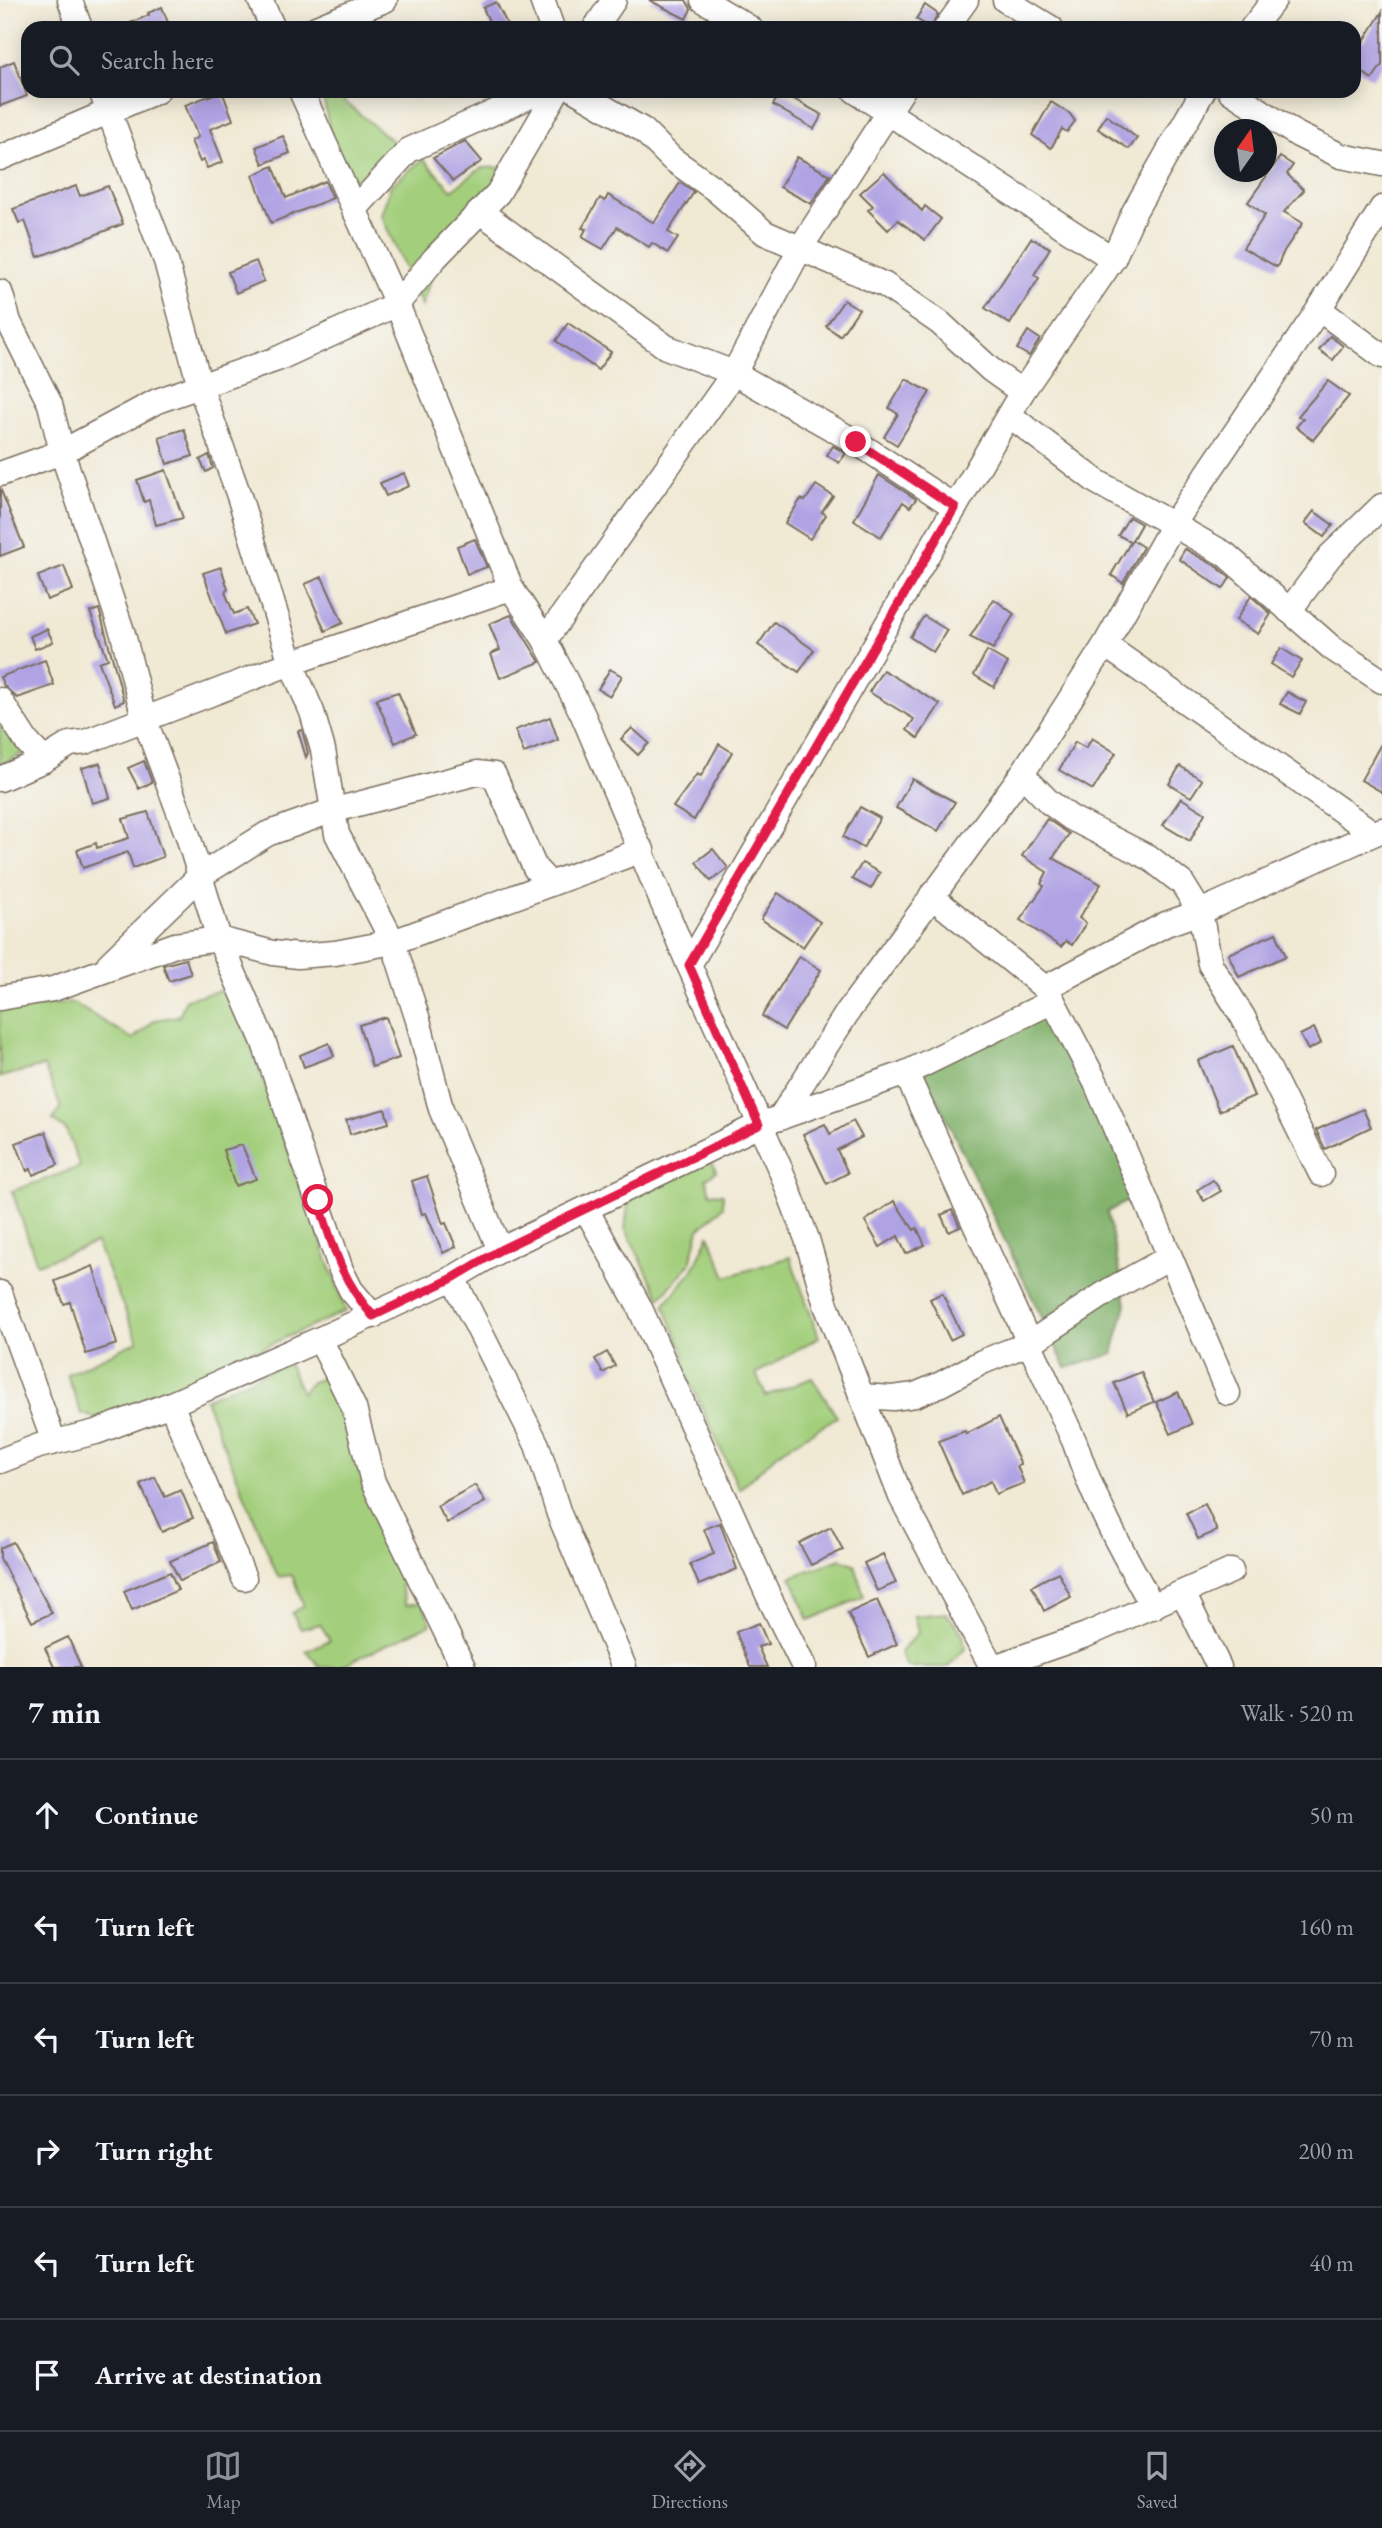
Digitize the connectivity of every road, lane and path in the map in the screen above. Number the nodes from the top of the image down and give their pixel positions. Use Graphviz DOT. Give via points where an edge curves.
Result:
graph roads {
  1 [pos="70,0"];
  2 [pos="260,0"];
  3 [pos="384,0"];
  4 [pos="542,0"];
  5 [pos="614,0"];
  6 [pos="703,0"];
  7 [pos="966,0"];
  8 [pos="1005,0"];
  9 [pos="1274,0"];
  10 [pos="78,21"];
  11 [pos="270,21"];
  12 [pos="333,21"];
  13 [pos="550,21"];
  14 [pos="600,21"];
  15 [pos="738,21"];
  16 [pos="951,21"];
  17 [pos="1040,21"];
  18 [pos="1258,21"];
  19 [pos="304,98"];
  20 [pos="526,98"];
  21 [pos="553,98"];
  22 [pos="588,98"];
  23 [pos="1199,98"];
  24 [pos="1242,98"];
  25 [pos="105,101"];
  26 [pos="895,101"];
  27 [pos="0,158"];
  28 [pos="1382,164"];
  29 [pos="1382,208"];
  30 [pos="354,210"];
  31 [pos="482,213"];
  32 [pos="801,247"];
  33 [pos="1113,259"];
  34 [pos="0,292"];
  35 [pos="397,304"];
  36 [pos="1319,309"];
  37 [pos="1382,356"];
  38 [pos="734,373"];
  39 [pos="200,386"];
  40 [pos="1022,392"];
  41 [pos="1009,415"];
  42 [pos="62,452"];
  43 [pos="0,474"];
  44 [pos="1382,506"];
  45 [pos="955,507"];
  46 [pos="1174,523"];
  47 [pos="511,588"];
  48 [pos="1289,611"];
  49 [pos="545,640"];
  50 [pos="1105,645"];
  51 [pos="291,663"];
  52 [pos="1382,681"];
  53 [pos="0,700"];
  54 [pos="144,718"];
  55 [pos="44,760"];
  56 [pos="1022,774"];
  57 [pos="0,779"];
  58 [pos="331,811"];
  59 [pos="1377,831"];
  60 [pos="642,850"];
  61 [pos="200,876"];
  62 [pos="551,884"];
  63 [pos="931,897"];
  64 [pos="1200,912"];
  65 [pos="219,939"];
  66 [pos="393,942"];
  67 [pos="689,965"];
  68 [pos="101,972"];
  69 [pos="1049,995"];
  70 [pos="0,998"];
  71 [pos="906,1073"];
  72 [pos="770,1121"];
  73 [pos="1321,1174"];
  74 [pos="586,1209"];
  75 [pos="500,1250"];
  76 [pos="1170,1257"];
  77 [pos="453,1278"];
  78 [pos="0,1293"];
  79 [pos="373,1316"];
  80 [pos="320,1339"];
  81 [pos="1030,1343"];
  82 [pos="1228,1393"];
  83 [pos="861,1396"];
  84 [pos="172,1404"];
  85 [pos="54,1442"];
  86 [pos="0,1461"];
  87 [pos="1231,1571"];
  88 [pos="244,1578"];
  89 [pos="1184,1593"];
  90 [pos="1153,1607"];
  91 [pos="463,1667"];
  92 [pos="624,1667"];
  93 [pos="804,1667"];
  94 [pos="993,1667"];
  95 [pos="1219,1667"];
  1 -- 10 [label="street"];
  2 -- 11 [label="street"];
  3 -- 12 [label="street"];
  4 -- 13 [label="street"];
  5 -- 14 [label="street"];
  6 -- 15 [label="street"];
  7 -- 16 [label="street"];
  8 -- 17 [label="street"];
  9 -- 18 [label="street"];
  19 -- 30 [label="street"];
  20 -- 30 [label="street" via="409,150"];
  21 -- 31 [label="street"];
  22 -- 32 [label="street" via="643,130 671,159 765,233"];
  23 -- 33 [label="street" via="1134,212"];
  24 -- 28 [label="street" via="1298,135 1341,156"];
  25 -- 27 [label="street"];
  25 -- 39 [label="street" via="166,261"];
  26 -- 32 [label="street"];
  26 -- 33 [label="street"];
  29 -- 36 [label="street"];
  30 -- 35 [label="street"];
  31 -- 35 [label="street" via="435,258"];
  31 -- 38 [label="street" via="666,347"];
  32 -- 38 [label="street"];
  32 -- 40 [label="street" via="885,285 940,323"];
  33 -- 40 [label="street"];
  34 -- 42 [label="street" via="9,322 50,404"];
  35 -- 39 [label="street" via="289,354"];
  35 -- 47 [label="street"];
  36 -- 37 [label="street"];
  36 -- 46 [label="street"];
  38 -- 45 [label="street" via="856,442"];
  38 -- 49 [label="street"];
  39 -- 42 [label="street" via="157,401"];
  39 -- 51 [label="street"];
  40 -- 41 [label="street"];
  41 -- 45 [label="street"];
  41 -- 46 [label="street" via="1097,482"];
  42 -- 43 [label="street"];
  42 -- 54 [label="street" via="122,634"];
  44 -- 48 [label="street" via="1330,556"];
  45 -- 67 [label="street"];
  46 -- 48 [label="street" via="1225,554"];
  46 -- 50 [label="street"];
  47 -- 49 [label="street"];
  47 -- 51 [label="street"];
  48 -- 52 [label="street" via="1333,649"];
  49 -- 60 [label="street"];
  50 -- 56 [label="street"];
  50 -- 59 [label="street"];
  51 -- 54 [label="street"];
  51 -- 58 [label="street" via="323,750"];
  53 -- 55 [label="street"];
  54 -- 55 [label="street" via="70,744"];
  54 -- 61 [label="street"];
  55 -- 57 [label="street"];
  56 -- 63 [label="street"];
  56 -- 64 [label="street" via="1071,818 1166,869 1182,883"];
  58 -- 61 [label="street" via="267,834"];
  58 -- 62 [label="street" via="487,772 495,775 535,869"];
  58 -- 66 [label="street" via="349,860"];
  59 -- 64 [label="street"];
  60 -- 62 [label="street"];
  60 -- 67 [label="street"];
  61 -- 65 [label="street"];
  61 -- 68 [label="street"];
  62 -- 66 [label="street"];
  63 -- 69 [label="street"];
  63 -- 72 [label="street"];
  64 -- 69 [label="street" via="1166,924"];
  64 -- 73 [label="street" via="1210,964 1242,1017"];
  65 -- 66 [label="street" via="298,956"];
  65 -- 68 [label="street" via="175,945"];
  65 -- 79 [label="street" via="259,1028 341,1270"];
  66 -- 75 [label="street" via="441,1109"];
  67 -- 72 [label="street"];
  68 -- 70 [label="street" via="32,995"];
  69 -- 71 [label="street"];
  69 -- 76 [label="street" via="1096,1083"];
  71 -- 72 [label="street"];
  71 -- 81 [label="street"];
  72 -- 74 [label="street"];
  72 -- 83 [label="street" via="826,1305"];
  74 -- 75 [label="street"];
  74 -- 93 [label="street" via="639,1306"];
  75 -- 77 [label="street"];
  76 -- 81 [label="street"];
  76 -- 82 [label="street"];
  77 -- 79 [label="street"];
  77 -- 92 [label="street" via="537,1446 559,1514"];
  78 -- 85 [label="street"];
  79 -- 80 [label="street"];
  80 -- 84 [label="street"];
  80 -- 91 [label="street" via="354,1408 373,1482"];
  81 -- 83 [label="street" via="915,1395"];
  81 -- 90 [label="street" via="1110,1532"];
  83 -- 94 [label="street" via="901,1497"];
  84 -- 85 [label="street"];
  84 -- 88 [label="street"];
  85 -- 86 [label="street"];
  87 -- 89 [label="street"];
  89 -- 90 [label="street"];
  89 -- 95 [label="street"];
  90 -- 94 [label="street"];
}
